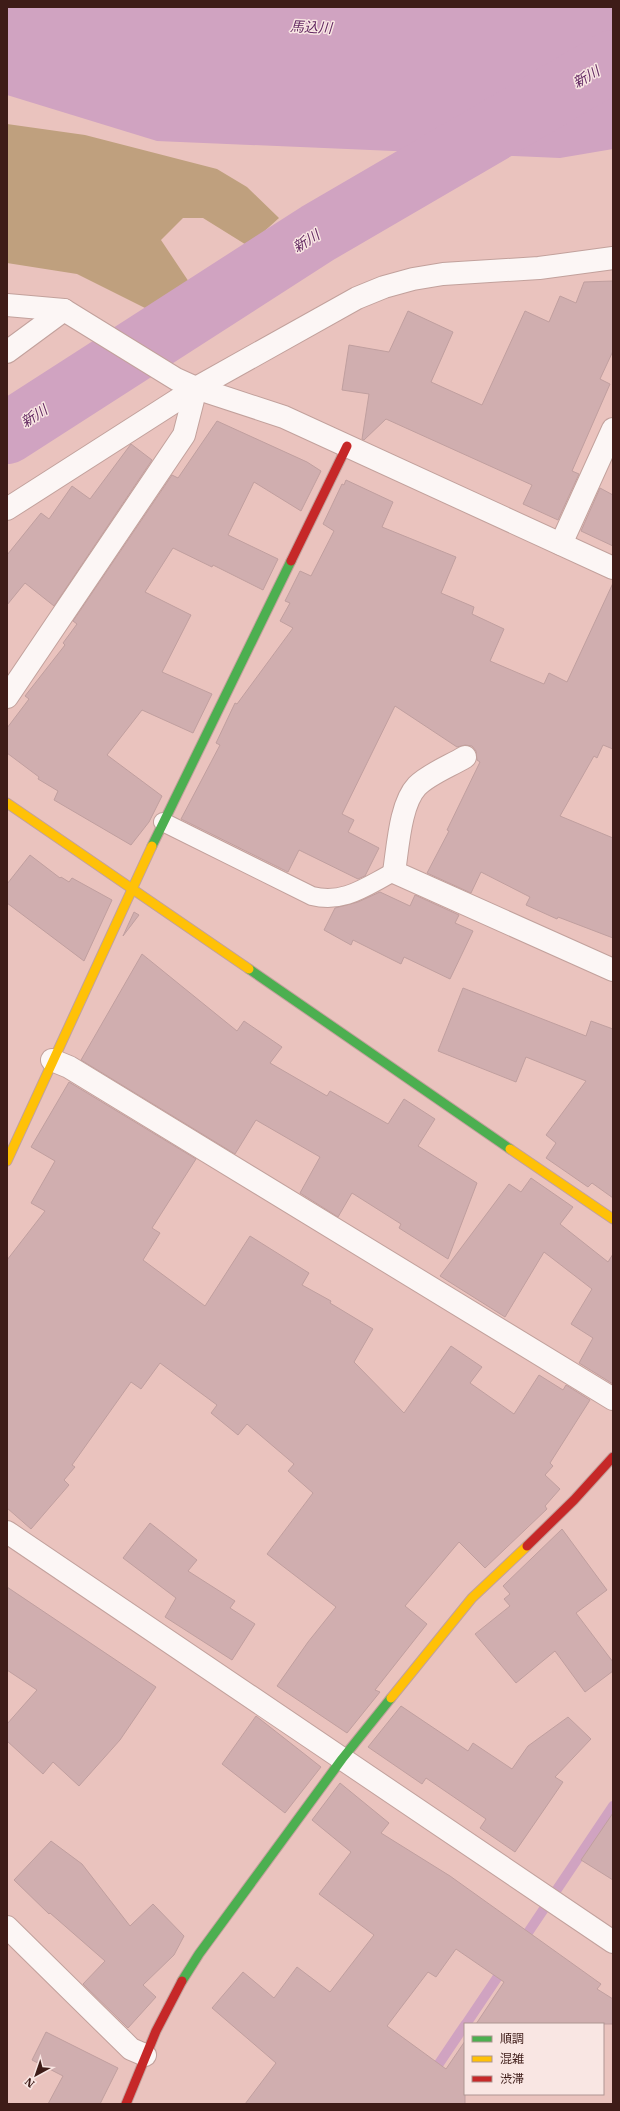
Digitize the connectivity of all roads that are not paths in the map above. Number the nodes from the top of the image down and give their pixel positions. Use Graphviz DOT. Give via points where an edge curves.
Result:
graph roads {
  1 [pos="613,258"];
  2 [pos="7,305"];
  3 [pos="64,310"];
  4 [pos="7,352"];
  5 [pos="196,388"];
  6 [pos="613,429"];
  7 [pos="347,446"];
  8 [pos="7,509"];
  9 [pos="561,544"];
  10 [pos="613,568"];
  11 [pos="7,697"];
  12 [pos="465,757"];
  13 [pos="7,803"];
  14 [pos="163,822"];
  15 [pos="394,872"];
  16 [pos="131,888"];
  17 [pos="613,970"];
  18 [pos="52,1060"];
  19 [pos="7,1161"];
  20 [pos="613,1219"];
  21 [pos="613,1399"];
  22 [pos="613,1457"];
  23 [pos="7,1532"];
  24 [pos="342,1759"];
  25 [pos="7,1927"];
  26 [pos="613,1942"];
  27 [pos="145,2055"];
  28 [pos="126,2104"];
  1 -- 5 [label="street" via="539,268 443,274 384,287 330,312"];
  2 -- 3 [label="street"];
  3 -- 4 [label="street"];
  3 -- 5 [label="street" via="176,379"];
  5 -- 7 [label="street" via="284,417"];
  5 -- 8 [label="street"];
  5 -- 11 [label="street" via="184,435"];
  6 -- 9 [label="street"];
  7 -- 9 [label="street"];
  7 -- 14 [label="street"];
  9 -- 10 [label="street"];
  12 -- 15 [label="street" via="418,786 409,798 404,812"];
  13 -- 16 [label="street"];
  14 -- 15 [label="lane" via="312,896 323,899 346,897"];
  14 -- 16 [label="street"];
  15 -- 17 [label="street"];
  16 -- 18 [label="street"];
  16 -- 20 [label="street"];
  18 -- 19 [label="street"];
  18 -- 21 [label="street" via="76,1072"];
  22 -- 24 [label="street" via="574,1500 472,1598"];
  23 -- 24 [label="street"];
  24 -- 26 [label="street"];
  24 -- 27 [label="street" via="199,1954 176,1992"];
  25 -- 27 [label="street" via="131,2049"];
  27 -- 28 [label="street"];
}
